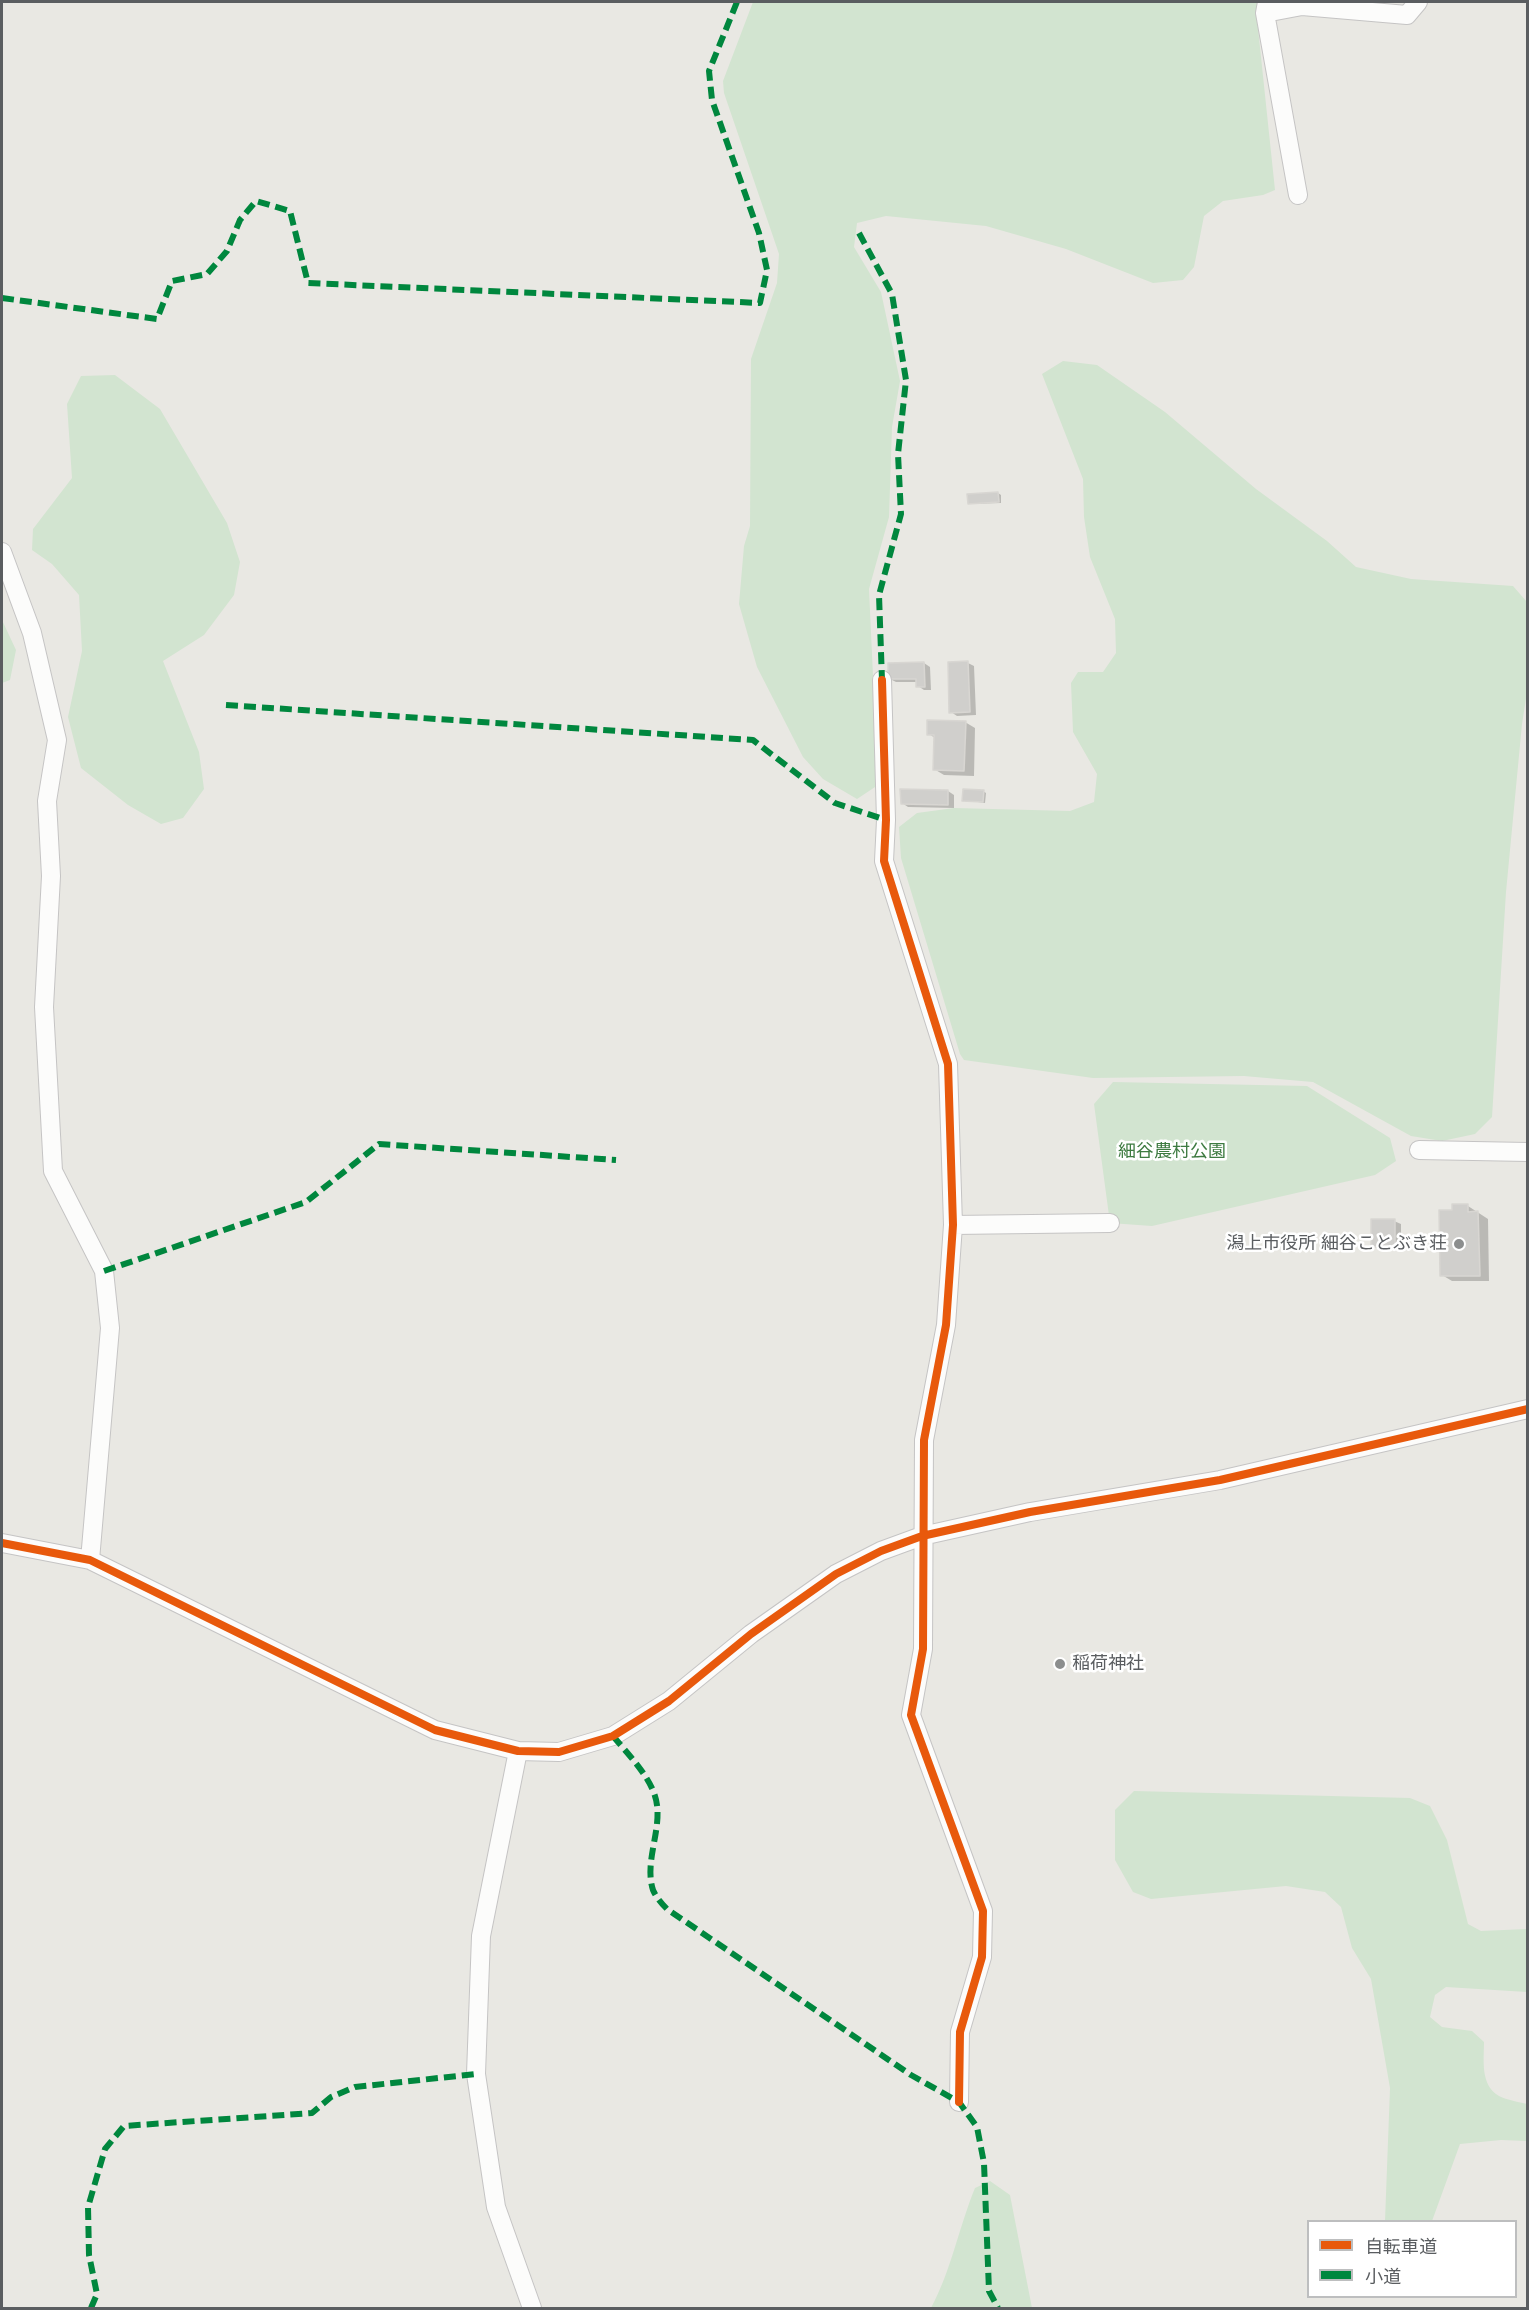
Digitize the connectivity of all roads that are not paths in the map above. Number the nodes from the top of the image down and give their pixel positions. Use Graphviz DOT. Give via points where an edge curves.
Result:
graph roads {
  1 [pos="1418,2"];
  2 [pos="1266,7"];
  3 [pos="1298,195"];
  4 [pos="2,552"];
  5 [pos="882,680"];
  6 [pos="1419,1150"];
  7 [pos="1527,1152"];
  8 [pos="1110,1223"];
  9 [pos="953,1225"];
  10 [pos="1527,1409"];
  11 [pos="922,1536"];
  12 [pos="2,1543"];
  13 [pos="90,1560"];
  14 [pos="518,1751"];
  15 [pos="959,2102"];
  16 [pos="532,2308"];
  1 -- 2 [label="street" via="1407,15 1302,6"];
  2 -- 3 [label="street"];
  4 -- 13 [label="street" via="32,633 57,740 47,801 51,876 44,1007 53,1171 104,1271 110,1328"];
  5 -- 9 [label="street" via="884,861 948,1064"];
  6 -- 7 [label="street"];
  8 -- 9 [label="street"];
  9 -- 11 [label="street" via="946,1325 924,1440"];
  10 -- 11 [label="street" via="1220,1480 1030,1512"];
  11 -- 14 [label="street" via="836,1574 751,1634 669,1701 613,1736 559,1752"];
  11 -- 15 [label="street" via="923,1649 911,1715 983,1911 982,1957 960,2032"];
  12 -- 13 [label="street"];
  13 -- 14 [label="street" via="435,1730"];
  14 -- 16 [label="street" via="481,1936 476,2074 496,2207"];
}
